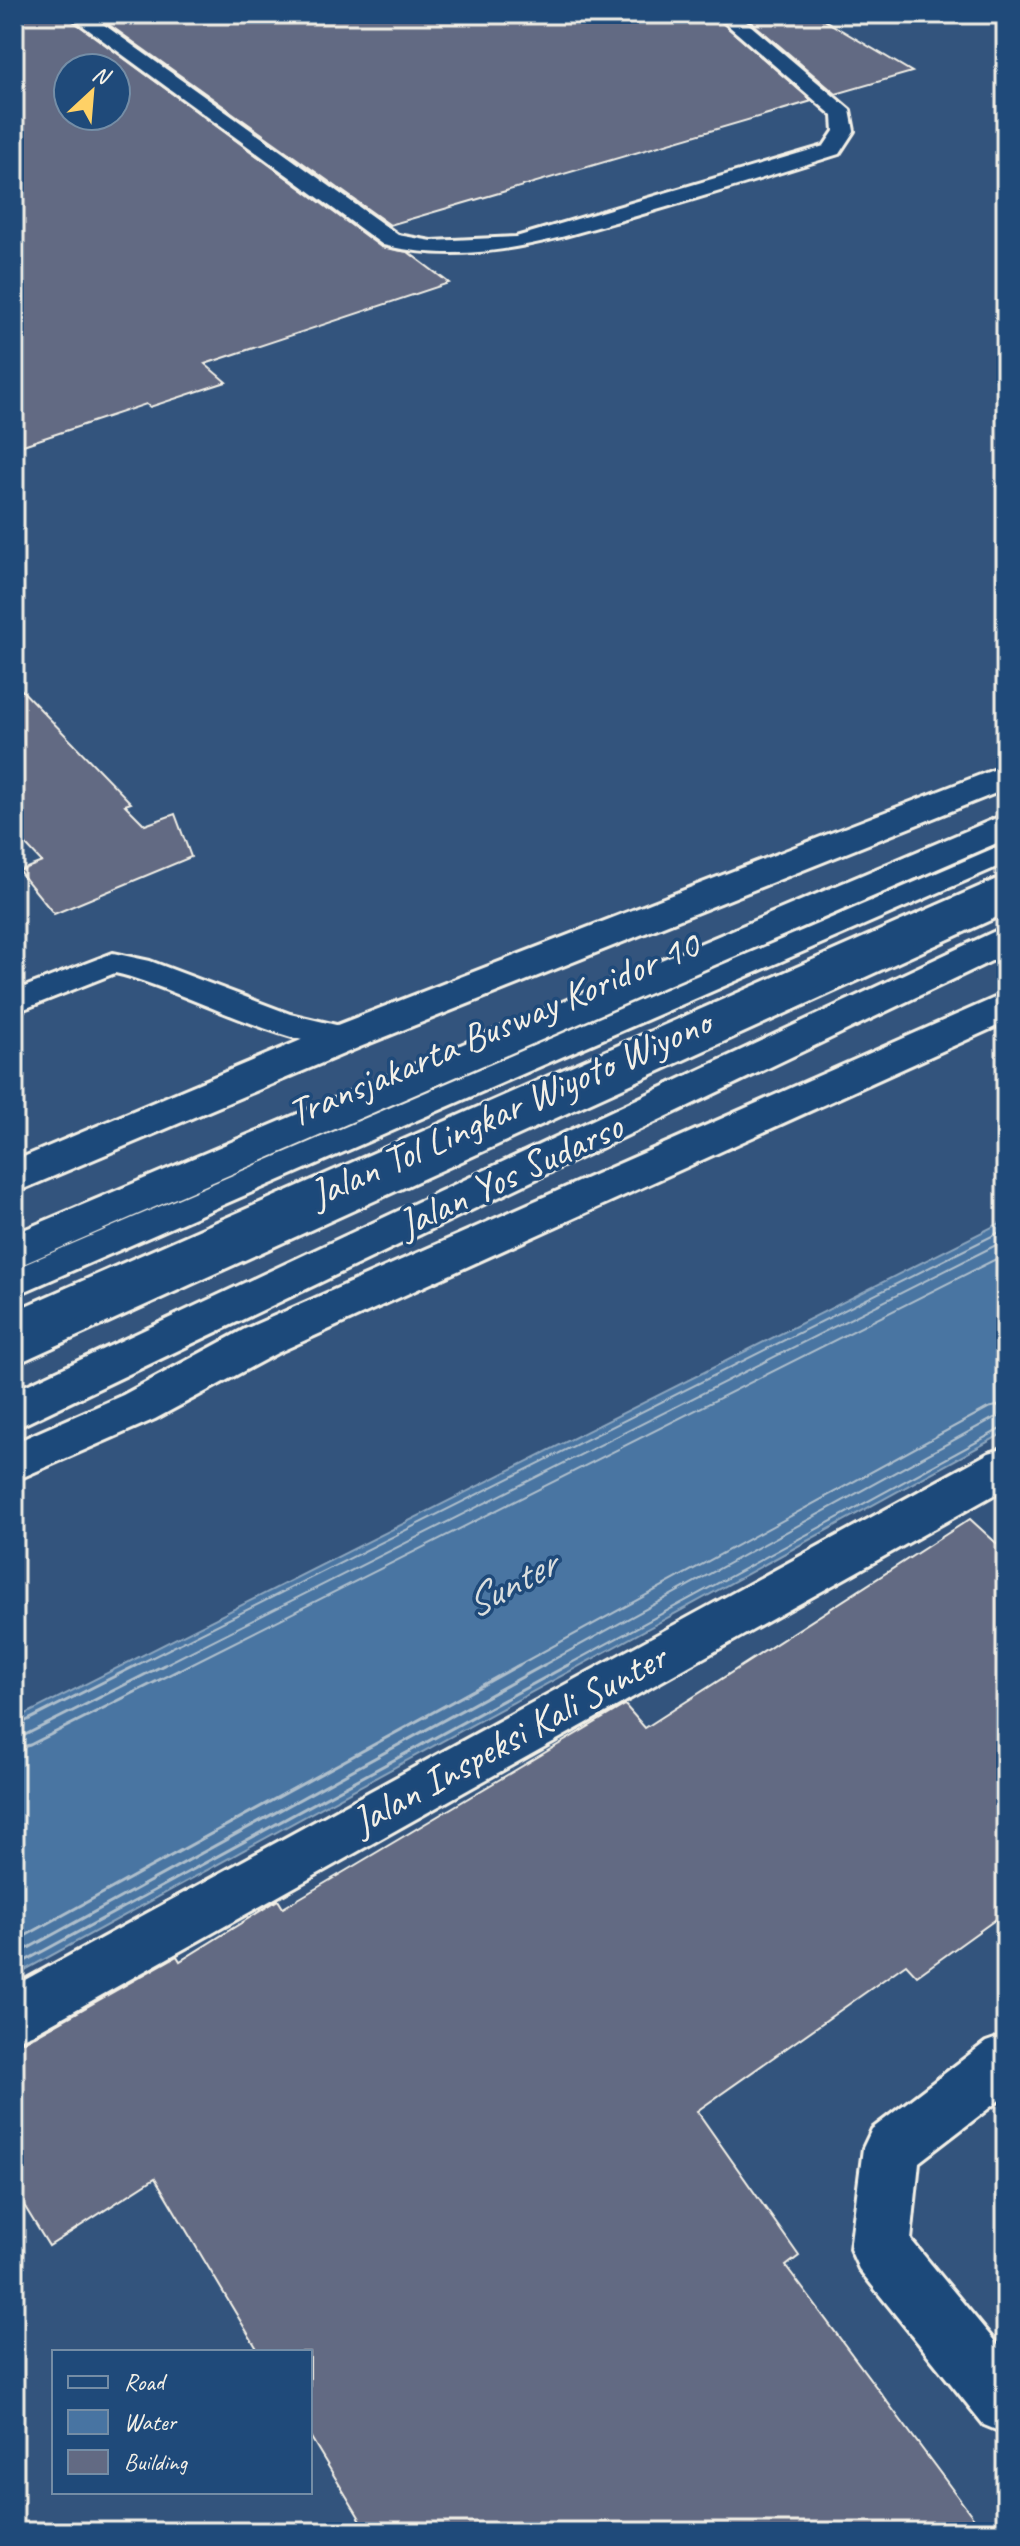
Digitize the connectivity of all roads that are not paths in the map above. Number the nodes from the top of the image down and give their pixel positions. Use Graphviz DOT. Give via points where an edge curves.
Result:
graph roads {
  1 [pos="77,14"];
  2 [pos="725,14"];
  3 [pos="1006,776"];
  4 [pos="1006,825"];
  5 [pos="1006,852"];
  6 [pos="1006,887"];
  7 [pos="1006,902"];
  8 [pos="1006,939"];
  9 [pos="14,1003"];
  10 [pos="1006,1006"];
  11 [pos="346,1037"];
  12 [pos="14,1178"];
  13 [pos="14,1252"];
  14 [pos="14,1283"];
  15 [pos="14,1330"];
  16 [pos="14,1352"];
  17 [pos="14,1411"];
  18 [pos="14,1463"];
  19 [pos="1006,1466"];
  20 [pos="14,2015"];
  21 [pos="1006,2061"];
  22 [pos="1006,2403"];
  1 -- 2 [label="lane" via="391,240 432,248 477,248 531,239 832,150 844,131 843,114"];
  3 -- 11 [label="main road"];
  4 -- 13 [label="main road, Jalan Tol Lingkar Wiyoto Wiyono"];
  5 -- 14 [label="lane, Transjakarta Busway Koridor 10"];
  6 -- 15 [label="main road, Jalan Tol Lingkar Wiyoto Wiyono"];
  7 -- 16 [label="lane"];
  8 -- 17 [label="main road, Jalan Yos Sudarso"];
  9 -- 11 [label="lane" via="113,963 283,1023"];
  10 -- 18 [label="main road" via="261,1341 139,1407"];
  11 -- 12 [label="main road"];
  19 -- 20 [label="main road, Jalan Inspeksi Kali Sunter"];
  21 -- 22 [label="main road" via="892,2148 880,2249"];
}
